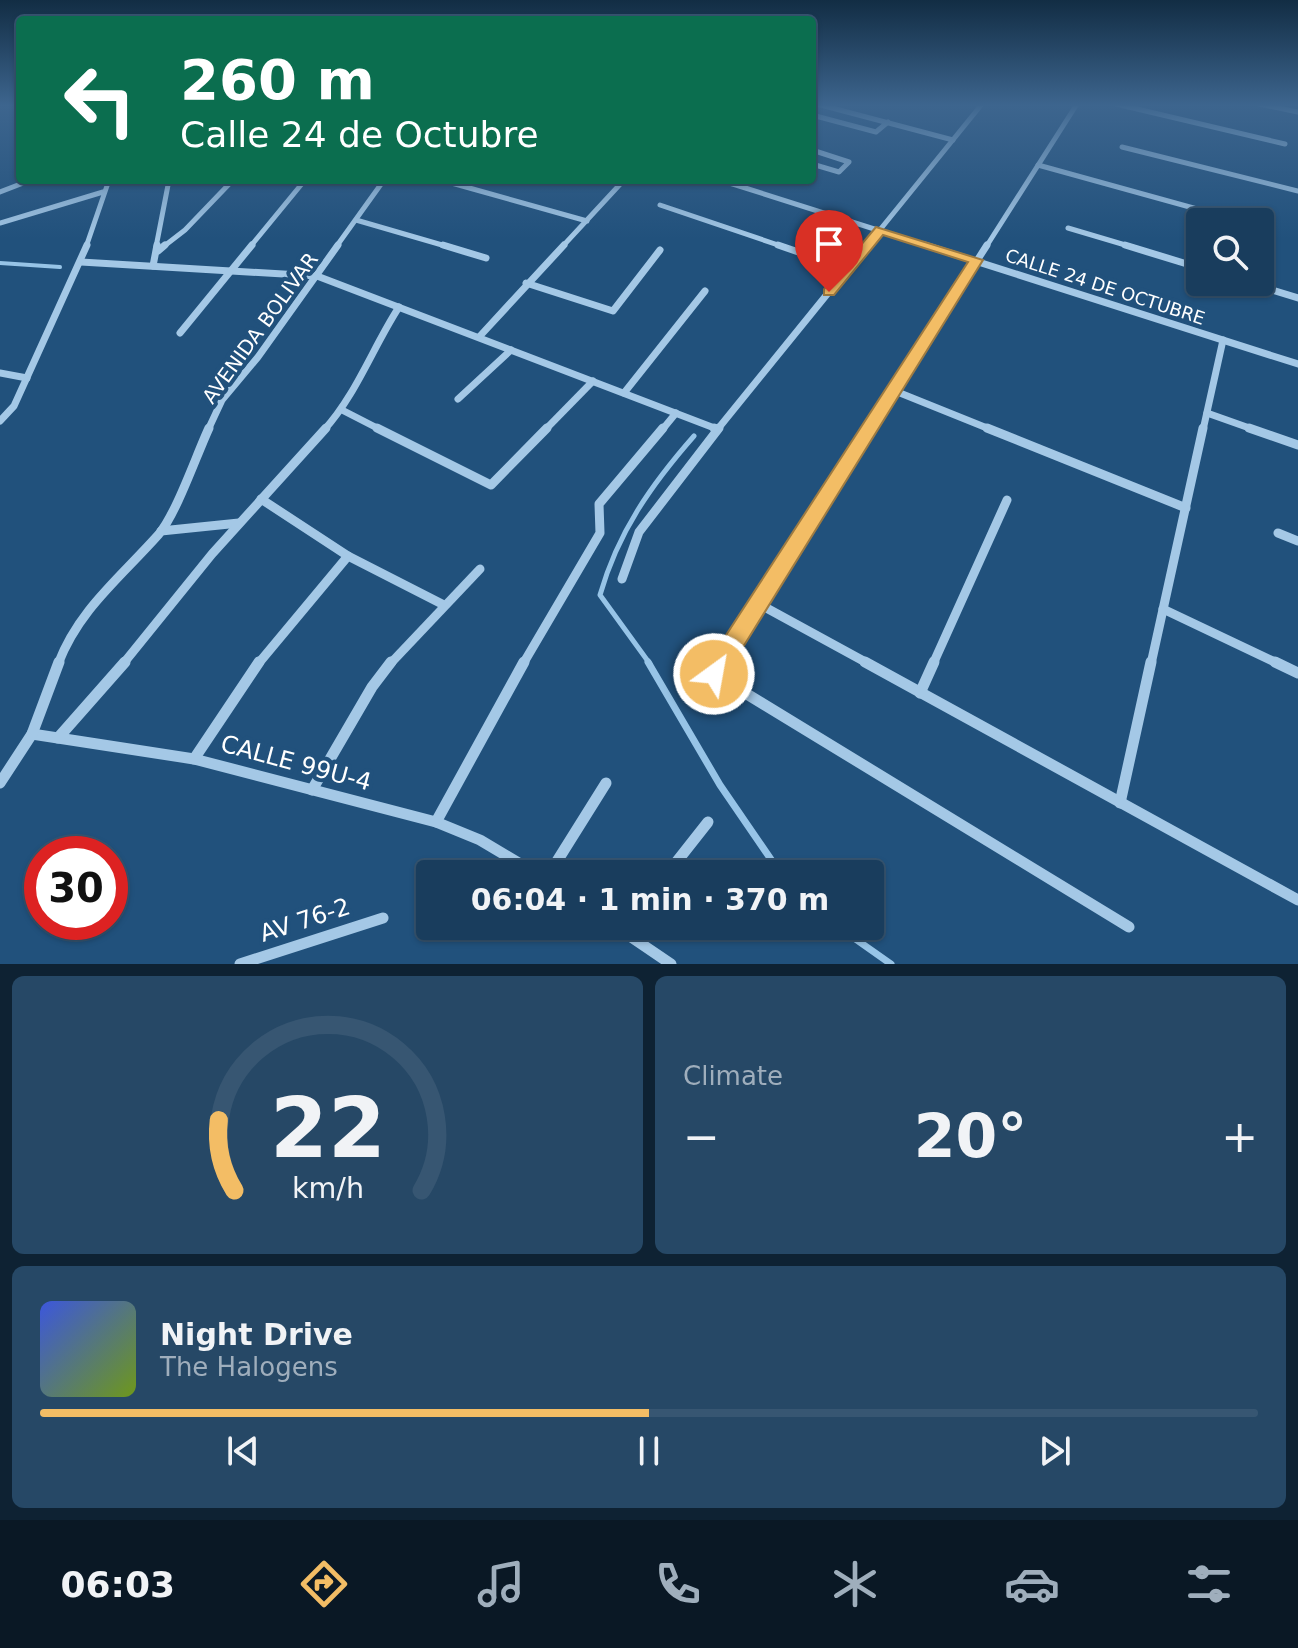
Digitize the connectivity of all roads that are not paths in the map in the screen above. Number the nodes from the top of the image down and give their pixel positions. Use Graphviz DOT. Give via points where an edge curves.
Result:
graph roads {
  1 [pos="946,149"];
  2 [pos="1048,149"];
  3 [pos="1130,149"];
  4 [pos="816,151"];
  5 [pos="816,165"];
  6 [pos="1038,165"];
  7 [pos="21,184"];
  8 [pos="107,184"];
  9 [pos="168,184"];
  10 [pos="229,184"];
  11 [pos="302,184"];
  12 [pos="381,184"];
  13 [pos="455,184"];
  14 [pos="620,184"];
  15 [pos="733,184"];
  16 [pos="1298,191"];
  17 [pos="0,192"];
  18 [pos="103,192"];
  19 [pos="660,205"];
  20 [pos="1193,208"];
  21 [pos="356,220"];
  22 [pos="587,221"];
  23 [pos="0,223"];
  24 [pos="1068,228"];
  25 [pos="880,229"];
  26 [pos="660,250"];
  27 [pos="158,251"];
  28 [pos="486,258"];
  29 [pos="976,260"];
  30 [pos="81,262"];
  31 [pos="1186,264"];
  32 [pos="153,266"];
  33 [pos="848,269"];
  34 [pos="229,271"];
  35 [pos="317,276"];
  36 [pos="526,283"];
  37 [pos="705,291"];
  38 [pos="1274,291"];
  39 [pos="1298,298"];
  40 [pos="399,307"];
  41 [pos="180,333"];
  42 [pos="480,336"];
  43 [pos="1223,340"];
  44 [pos="511,350"];
  45 [pos="1298,364"];
  46 [pos="0,373"];
  47 [pos="27,378"];
  48 [pos="593,381"];
  49 [pos="895,391"];
  50 [pos="624,393"];
  51 [pos="458,399"];
  52 [pos="342,410"];
  53 [pos="676,413"];
  54 [pos="1207,413"];
  55 [pos="0,421"];
  56 [pos="717,429"];
  57 [pos="1298,445"];
  58 [pos="261,499"];
  59 [pos="1007,500"];
  60 [pos="1186,508"];
  61 [pos="239,523"];
  62 [pos="161,531"];
  63 [pos="1278,533"];
  64 [pos="1298,541"];
  65 [pos="348,556"];
  66 [pos="480,569"];
  67 [pos="622,579"];
  68 [pos="442,604"];
  69 [pos="761,605"];
  70 [pos="1163,609"];
  71 [pos="1298,673"];
  72 [pos="920,693"];
  73 [pos="32,734"];
  74 [pos="58,738"];
  75 [pos="194,759"];
  76 [pos="0,783"];
  77 [pos="606,783"];
  78 [pos="312,790"];
  79 [pos="1120,803"];
  80 [pos="436,822"];
  81 [pos="708,822"];
  82 [pos="514,860"];
  83 [pos="558,860"];
  84 [pos="678,860"];
  85 [pos="1298,900"];
  86 [pos="383,918"];
  87 [pos="1129,927"];
  88 [pos="638,940"];
  89 [pos="240,964"];
  90 [pos="671,964"];
  1 -- 25 [label="street"];
  2 -- 6 [label="street"];
  3 -- 16 [label="street"];
  4 -- 5 [label="street" via="849,161 839,172"];
  6 -- 20 [label="street"];
  6 -- 29 [label="street"];
  7 -- 17 [label="street"];
  8 -- 18 [label="street"];
  9 -- 27 [label="street"];
  10 -- 27 [label="street"];
  11 -- 34 [label="street"];
  12 -- 21 [label="street, AVENIDA BOLIVAR"];
  13 -- 22 [label="street"];
  14 -- 22 [label="street"];
  15 -- 25 [label="street, CALLE 24 DE OCTUBRE"];
  18 -- 23 [label="street"];
  18 -- 30 [label="street"];
  19 -- 33 [label="street"];
  21 -- 28 [label="street"];
  21 -- 35 [label="street, AVENIDA BOLIVAR"];
  22 -- 36 [label="street"];
  24 -- 31 [label="street"];
  25 -- 29 [label="street, CALLE 24 DE OCTUBRE"];
  25 -- 33 [label="street"];
  26 -- 36 [label="street" via="613,311"];
  27 -- 32 [label="street"];
  29 -- 43 [label="street, CALLE 24 DE OCTUBRE"];
  29 -- 49 [label="street"];
  30 -- 32 [label="street"];
  30 -- 47 [label="street"];
  32 -- 34 [label="street"];
  33 -- 56 [label="street"];
  34 -- 35 [label="street"];
  34 -- 41 [label="street"];
  35 -- 40 [label="street"];
  35 -- 62 [label="street, AVENIDA BOLIVAR" via="222,400"];
  36 -- 42 [label="street"];
  37 -- 50 [label="street"];
  38 -- 39 [label="street"];
  40 -- 42 [label="street"];
  40 -- 52 [label="street"];
  42 -- 44 [label="street"];
  43 -- 45 [label="street, CALLE 24 DE OCTUBRE"];
  43 -- 54 [label="street"];
  44 -- 48 [label="street"];
  44 -- 51 [label="street"];
  46 -- 47 [label="street"];
  47 -- 55 [label="street"];
  48 -- 50 [label="street"];
  48 -- 52 [label="street" via="491,485"];
  49 -- 60 [label="street"];
  49 -- 69 [label="street"];
  50 -- 53 [label="street"];
  52 -- 58 [label="street"];
  53 -- 56 [label="street"];
  53 -- 80 [label="street" via="599,504 600,533"];
  54 -- 57 [label="street"];
  54 -- 60 [label="street"];
  56 -- 67 [label="street" via="639,532"];
  58 -- 61 [label="street"];
  58 -- 65 [label="street"];
  59 -- 72 [label="street"];
  60 -- 70 [label="street"];
  61 -- 62 [label="street"];
  61 -- 74 [label="street"];
  62 -- 73 [label="street, AVENIDA BOLIVAR" via="70,633"];
  63 -- 64 [label="street"];
  65 -- 68 [label="street"];
  65 -- 75 [label="street" via="256,666"];
  66 -- 68 [label="street"];
  68 -- 78 [label="street" via="372,687"];
  69 -- 72 [label="street"];
  69 -- 87 [label="street" via="714,668 719,678"];
  70 -- 71 [label="street"];
  70 -- 79 [label="street"];
  72 -- 79 [label="street"];
  73 -- 74 [label="street, CALLE 99U-4"];
  73 -- 76 [label="street, AVENIDA BOLIVAR"];
  74 -- 75 [label="street, CALLE 99U-4"];
  75 -- 78 [label="street, CALLE 99U-4"];
  77 -- 83 [label="street"];
  78 -- 80 [label="street, CALLE 99U-4"];
  79 -- 85 [label="street"];
  80 -- 82 [label="street, CALLE 99U-4"];
  81 -- 84 [label="street"];
  86 -- 89 [label="street, AV 76-2"];
  88 -- 90 [label="street"];
}
